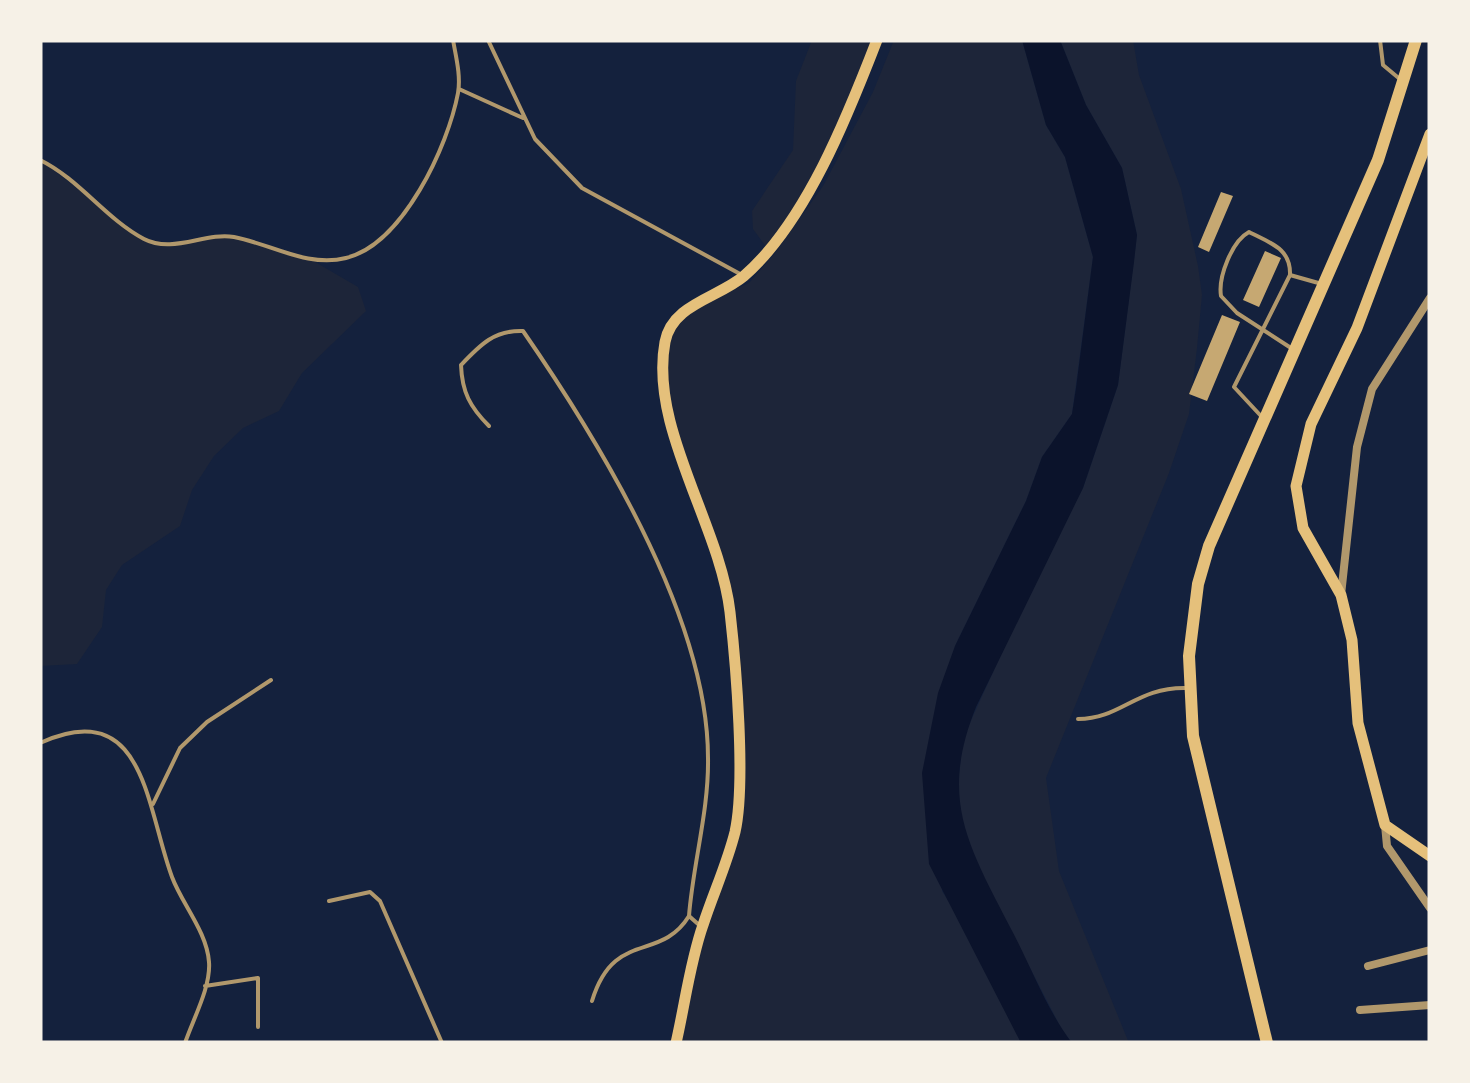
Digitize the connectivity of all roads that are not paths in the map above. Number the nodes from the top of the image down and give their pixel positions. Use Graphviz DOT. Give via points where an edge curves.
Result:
graph roads {
  1 [pos="453,40"];
  2 [pos="488,40"];
  3 [pos="877,40"];
  4 [pos="1380,40"];
  5 [pos="1416,40"];
  6 [pos="1405,82"];
  7 [pos="459,89"];
  8 [pos="523,118"];
  9 [pos="1430,134"];
  10 [pos="40,160"];
  11 [pos="1290,275"];
  12 [pos="744,276"];
  13 [pos="1322,284"];
  14 [pos="1430,298"];
  15 [pos="1263,330"];
  16 [pos="1294,350"];
  17 [pos="1264,419"];
  18 [pos="489,426"];
  19 [pos="1341,595"];
  20 [pos="271,680"];
  21 [pos="1188,688"];
  22 [pos="1078,719"];
  23 [pos="40,743"];
  24 [pos="153,804"];
  25 [pos="1385,825"];
  26 [pos="1430,856"];
  27 [pos="329,900"];
  28 [pos="1430,908"];
  29 [pos="689,916"];
  30 [pos="702,928"];
  31 [pos="1430,950"];
  32 [pos="1368,966"];
  33 [pos="205,986"];
  34 [pos="592,1002"];
  35 [pos="1430,1006"];
  36 [pos="1360,1010"];
  37 [pos="258,1027"];
  38 [pos="185,1043"];
  39 [pos="442,1043"];
  40 [pos="676,1043"];
  41 [pos="1268,1043"];
  1 -- 7 [label="lane"];
  2 -- 8 [label="lane"];
  3 -- 12 [label="main road" via="821,166 793,215"];
  4 -- 6 [label="lane" via="1386,70"];
  5 -- 6 [label="highway"];
  6 -- 13 [label="highway"];
  7 -- 8 [label="lane"];
  7 -- 10 [label="lane" via="444,138 398,224 345,259 310,260 230,236 179,244 145,240"];
  8 -- 12 [label="lane" via="534,139 582,188"];
  9 -- 19 [label="main road" via="1299,468 1304,528"];
  11 -- 13 [label="lane"];
  11 -- 15 [label="lane"];
  11 -- 15 [label="lane" via="1285,251 1249,232 1239,238 1222,275 1221,296"];
  12 -- 30 [label="main road" via="671,324 662,362 669,411 711,530 730,610 736,828"];
  13 -- 16 [label="highway"];
  14 -- 19 [label="street" via="1372,389 1358,446"];
  15 -- 16 [label="lane"];
  15 -- 17 [label="lane" via="1234,387"];
  16 -- 17 [label="highway"];
  17 -- 21 [label="highway" via="1198,584"];
  18 -- 29 [label="lane" via="462,388 462,365 484,341 506,330 523,331 621,490 685,622 705,708 708,760"];
  19 -- 25 [label="main road" via="1358,723"];
  20 -- 24 [label="lane" via="180,748"];
  21 -- 22 [label="lane" via="1158,688 1096,719"];
  21 -- 41 [label="highway" via="1199,763"];
  23 -- 24 [label="lane" via="73,729 117,738"];
  24 -- 33 [label="lane" via="161,848 209,962"];
  25 -- 26 [label="main road"];
  25 -- 28 [label="street" via="1387,846"];
  27 -- 39 [label="lane" via="370,892 380,901"];
  29 -- 30 [label="lane"];
  29 -- 34 [label="lane" via="678,935 634,948 609,965"];
  30 -- 40 [label="main road"];
  31 -- 32 [label="street"];
  33 -- 37 [label="lane" via="258,978"];
  33 -- 38 [label="lane"];
  35 -- 36 [label="street"];
}
